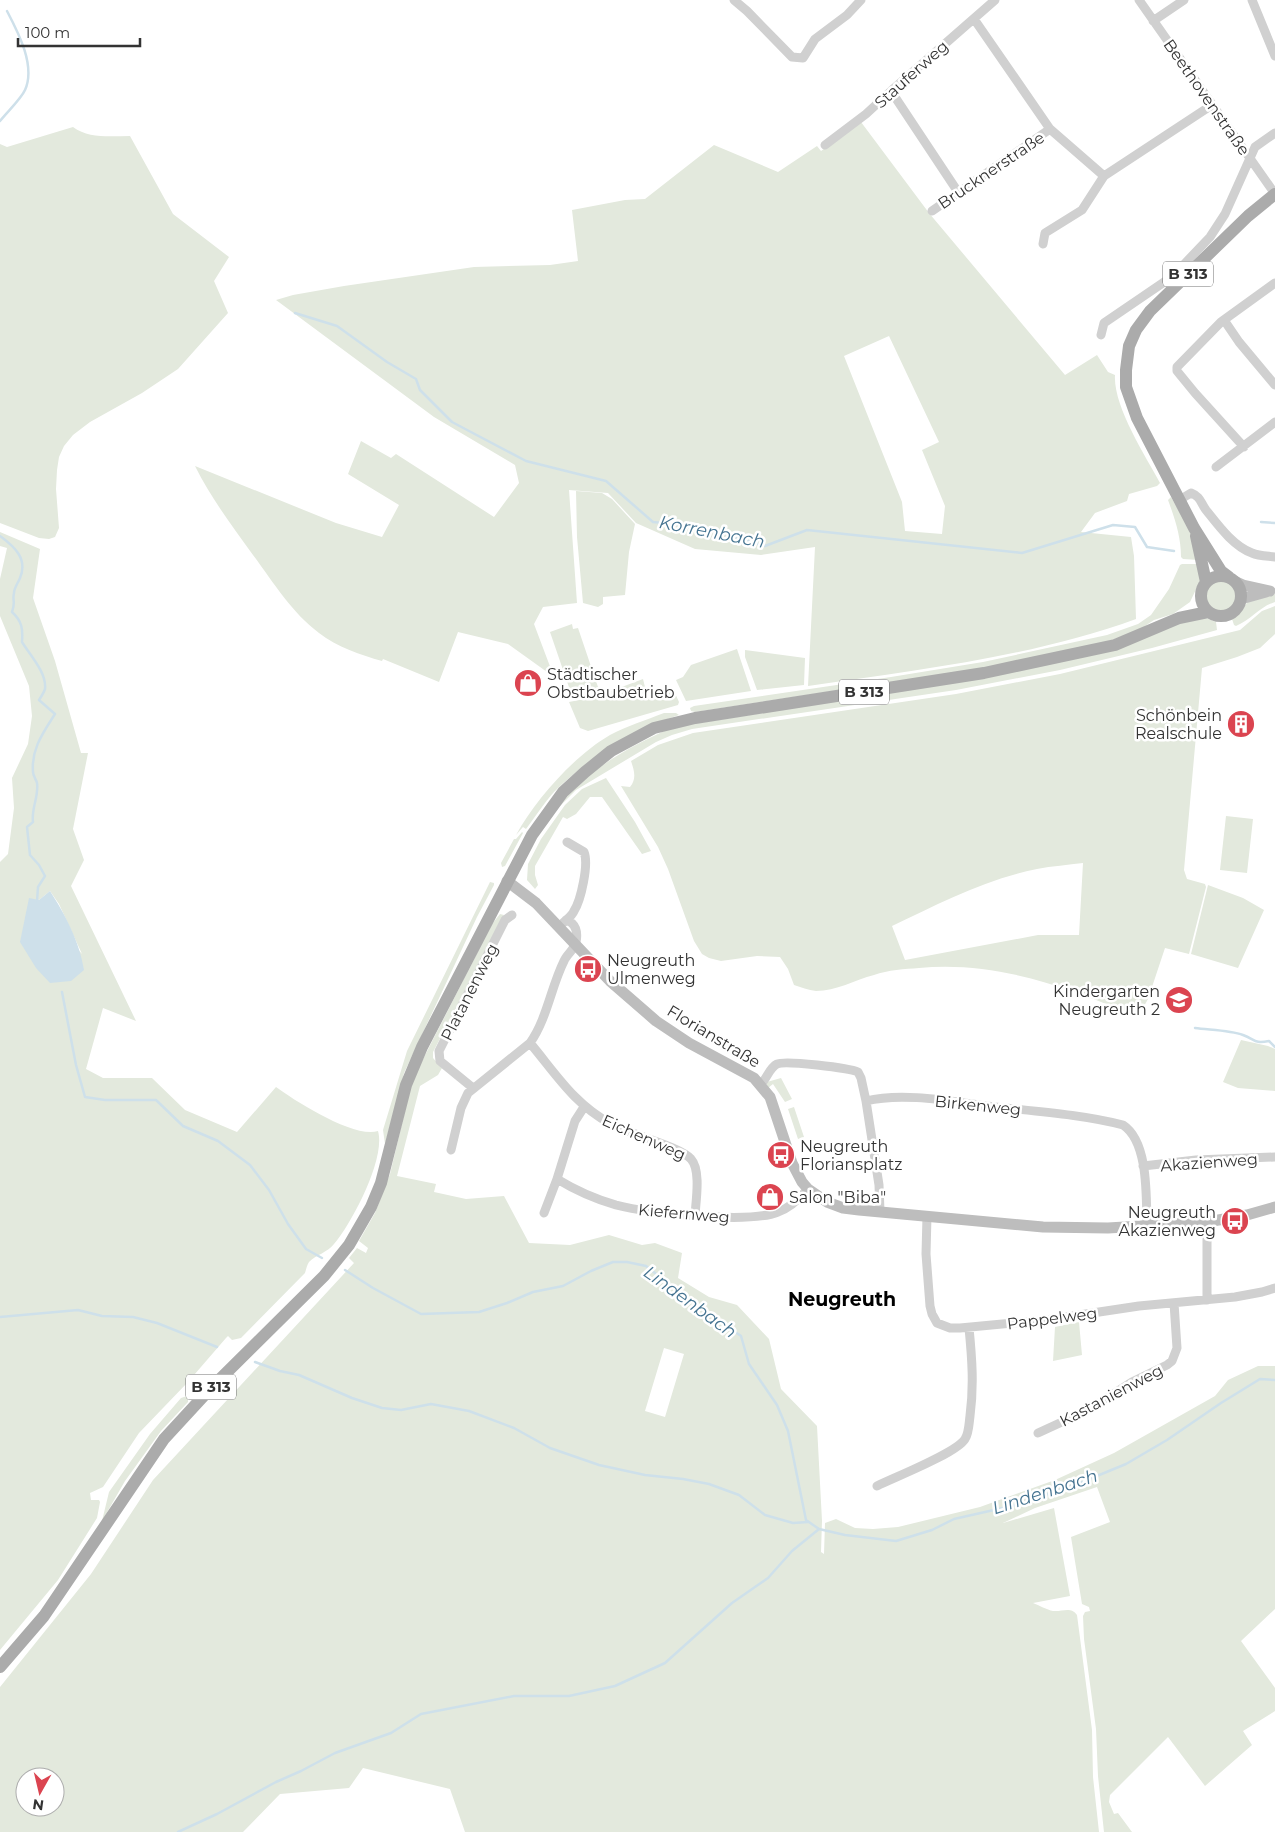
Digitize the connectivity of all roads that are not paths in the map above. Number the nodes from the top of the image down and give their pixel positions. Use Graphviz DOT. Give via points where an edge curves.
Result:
graph roads {
  1 [pos="734,0"];
  2 [pos="995,0"];
  3 [pos="1139,0"];
  4 [pos="1184,0"];
  5 [pos="1252,0"];
  6 [pos="857,1"];
  7 [pos="974,19"];
  8 [pos="1153,21"];
  9 [pos="1275,56"];
  10 [pos="891,91"];
  11 [pos="1212,105"];
  12 [pos="1050,129"];
  13 [pos="1275,133"];
  14 [pos="826,145"];
  15 [pos="1250,159"];
  16 [pos="1104,176"];
  17 [pos="958,192"];
  18 [pos="1275,194"];
  19 [pos="932,211"];
  20 [pos="1043,244"];
  21 [pos="1275,282"];
  22 [pos="1224,320"];
  23 [pos="1101,334"];
  24 [pos="1275,385"];
  25 [pos="1275,422"];
  26 [pos="1244,447"];
  27 [pos="1216,466"];
  28 [pos="1181,499"];
  29 [pos="1194,528"];
  30 [pos="1275,558"];
  31 [pos="1232,579"];
  32 [pos="1206,582"];
  33 [pos="1273,590"];
  34 [pos="1200,598"];
  35 [pos="1241,599"];
  36 [pos="1208,612"];
  37 [pos="1179,618"];
  38 [pos="567,842"];
  39 [pos="507,881"];
  40 [pos="512,915"];
  41 [pos="562,923"];
  42 [pos="575,946"];
  43 [pos="530,1043"];
  44 [pos="760,1085"];
  45 [pos="473,1088"];
  46 [pos="866,1101"];
  47 [pos="584,1107"];
  48 [pos="451,1150"];
  49 [pos="1275,1157"];
  50 [pos="1143,1166"];
  51 [pos="557,1178"];
  52 [pos="808,1189"];
  53 [pos="1275,1206"];
  54 [pos="880,1212"];
  55 [pos="544,1213"];
  56 [pos="695,1215"];
  57 [pos="926,1216"];
  58 [pos="1207,1222"];
  59 [pos="1147,1226"];
  60 [pos="1275,1288"];
  61 [pos="1207,1300"];
  62 [pos="1174,1303"];
  63 [pos="969,1328"];
  64 [pos="1038,1433"];
  65 [pos="877,1486"];
  66 [pos="0,1667"];
  1 -- 6 [label="street" via="792,57 803,58 815,39 847,15"];
  2 -- 7 [label="street, Stauferweg"];
  3 -- 8 [label="street, Beethovenstraße"];
  4 -- 8 [label="street"];
  5 -- 9 [label="street"];
  7 -- 10 [label="street, Stauferweg"];
  7 -- 12 [label="street"];
  8 -- 11 [label="street, Beethovenstraße"];
  10 -- 14 [label="street, Stauferweg"];
  10 -- 17 [label="street"];
  11 -- 15 [label="street, Beethovenstraße"];
  11 -- 16 [label="street"];
  12 -- 16 [label="street"];
  12 -- 17 [label="street, Brucknerstraße"];
  13 -- 15 [label="street" via="1255,147"];
  15 -- 18 [label="street, Beethovenstraße"];
  15 -- 23 [label="street" via="1225,214 1210,237 1173,276 1104,323"];
  16 -- 20 [label="street" via="1082,210 1045,233"];
  17 -- 19 [label="street, Brucknerstraße"];
  18 -- 28 [label="main road, B 313" via="1150,311 1129,346 1126,387 1130,401"];
  21 -- 22 [label="street"];
  22 -- 24 [label="street"];
  22 -- 26 [label="street" via="1176,367"];
  25 -- 26 [label="street"];
  26 -- 27 [label="street"];
  28 -- 29 [label="main road, B 313"];
  28 -- 30 [label="street" via="1191,493 1198,496 1204,508 1235,542 1251,553"];
  29 -- 31 [label="main road, B 313" via="1221,571"];
  29 -- 32 [label="main road, B 313"];
  31 -- 32 [label="main road" via="1215,576"];
  31 -- 33 [label="street" via="1243,585"];
  31 -- 35 [label="main road" via="1241,592"];
  32 -- 34 [label="main road"];
  33 -- 35 [label="street"];
  34 -- 36 [label="main road"];
  34 -- 37 [label="main road, B 313"];
  35 -- 36 [label="main road" via="1231,614 1219,617"];
  36 -- 37 [label="main road, B 313"];
  37 -- 39 [label="main road, B 313" via="1115,645 984,673 694,718 654,728 611,751 563,792 532,835"];
  38 -- 41 [label="street" via="584,852 586,860 577,905 573,914"];
  39 -- 41 [label="street, Florianstraße"];
  39 -- 66 [label="main road, B 313" via="412,1068 381,1183 349,1245 324,1276 164,1438 44,1616"];
  40 -- 45 [label="street, Platanenweg" via="506,920 439,1051 440,1060"];
  41 -- 42 [label="street, Florianstraße"];
  42 -- 43 [label="street" via="563,963"];
  42 -- 44 [label="street, Florianstraße" via="656,1021 754,1078"];
  43 -- 45 [label="street"];
  43 -- 47 [label="street, Eichenweg"];
  44 -- 46 [label="street" via="774,1066 782,1062 854,1070 860,1075"];
  44 -- 52 [label="street, Florianstraße" via="770,1097 797,1174"];
  45 -- 48 [label="street" via="462,1104"];
  46 -- 50 [label="street, Birkenweg" via="890,1098 960,1102 1115,1123 1132,1133"];
  46 -- 54 [label="street" via="880,1192"];
  47 -- 51 [label="street" via="575,1121"];
  47 -- 56 [label="street, Eichenweg" via="621,1130 680,1151 692,1160 697,1170"];
  49 -- 50 [label="street, Akazienweg"];
  50 -- 59 [label="street, Birkenweg"];
  51 -- 55 [label="street"];
  51 -- 56 [label="street, Kiefernweg" via="584,1194 617,1205"];
  52 -- 54 [label="street, Florianstraße" via="835,1206"];
  52 -- 56 [label="street, Kiefernweg" via="790,1206 769,1215"];
  53 -- 58 [label="street, Florianstraße" via="1240,1217"];
  54 -- 57 [label="street, Florianstraße"];
  57 -- 59 [label="street, Florianstraße" via="1043,1226"];
  57 -- 63 [label="street, Pappelweg" via="932,1314 942,1325"];
  58 -- 59 [label="street, Florianstraße"];
  58 -- 61 [label="street"];
  60 -- 61 [label="street, Pappelweg" via="1250,1295"];
  61 -- 62 [label="street, Pappelweg"];
  62 -- 63 [label="street, Pappelweg"];
  62 -- 64 [label="street, Kastanienweg" via="1177,1348 1167,1366 1132,1382 1088,1410"];
  63 -- 65 [label="street" via="973,1394 965,1439 946,1453"];
}
